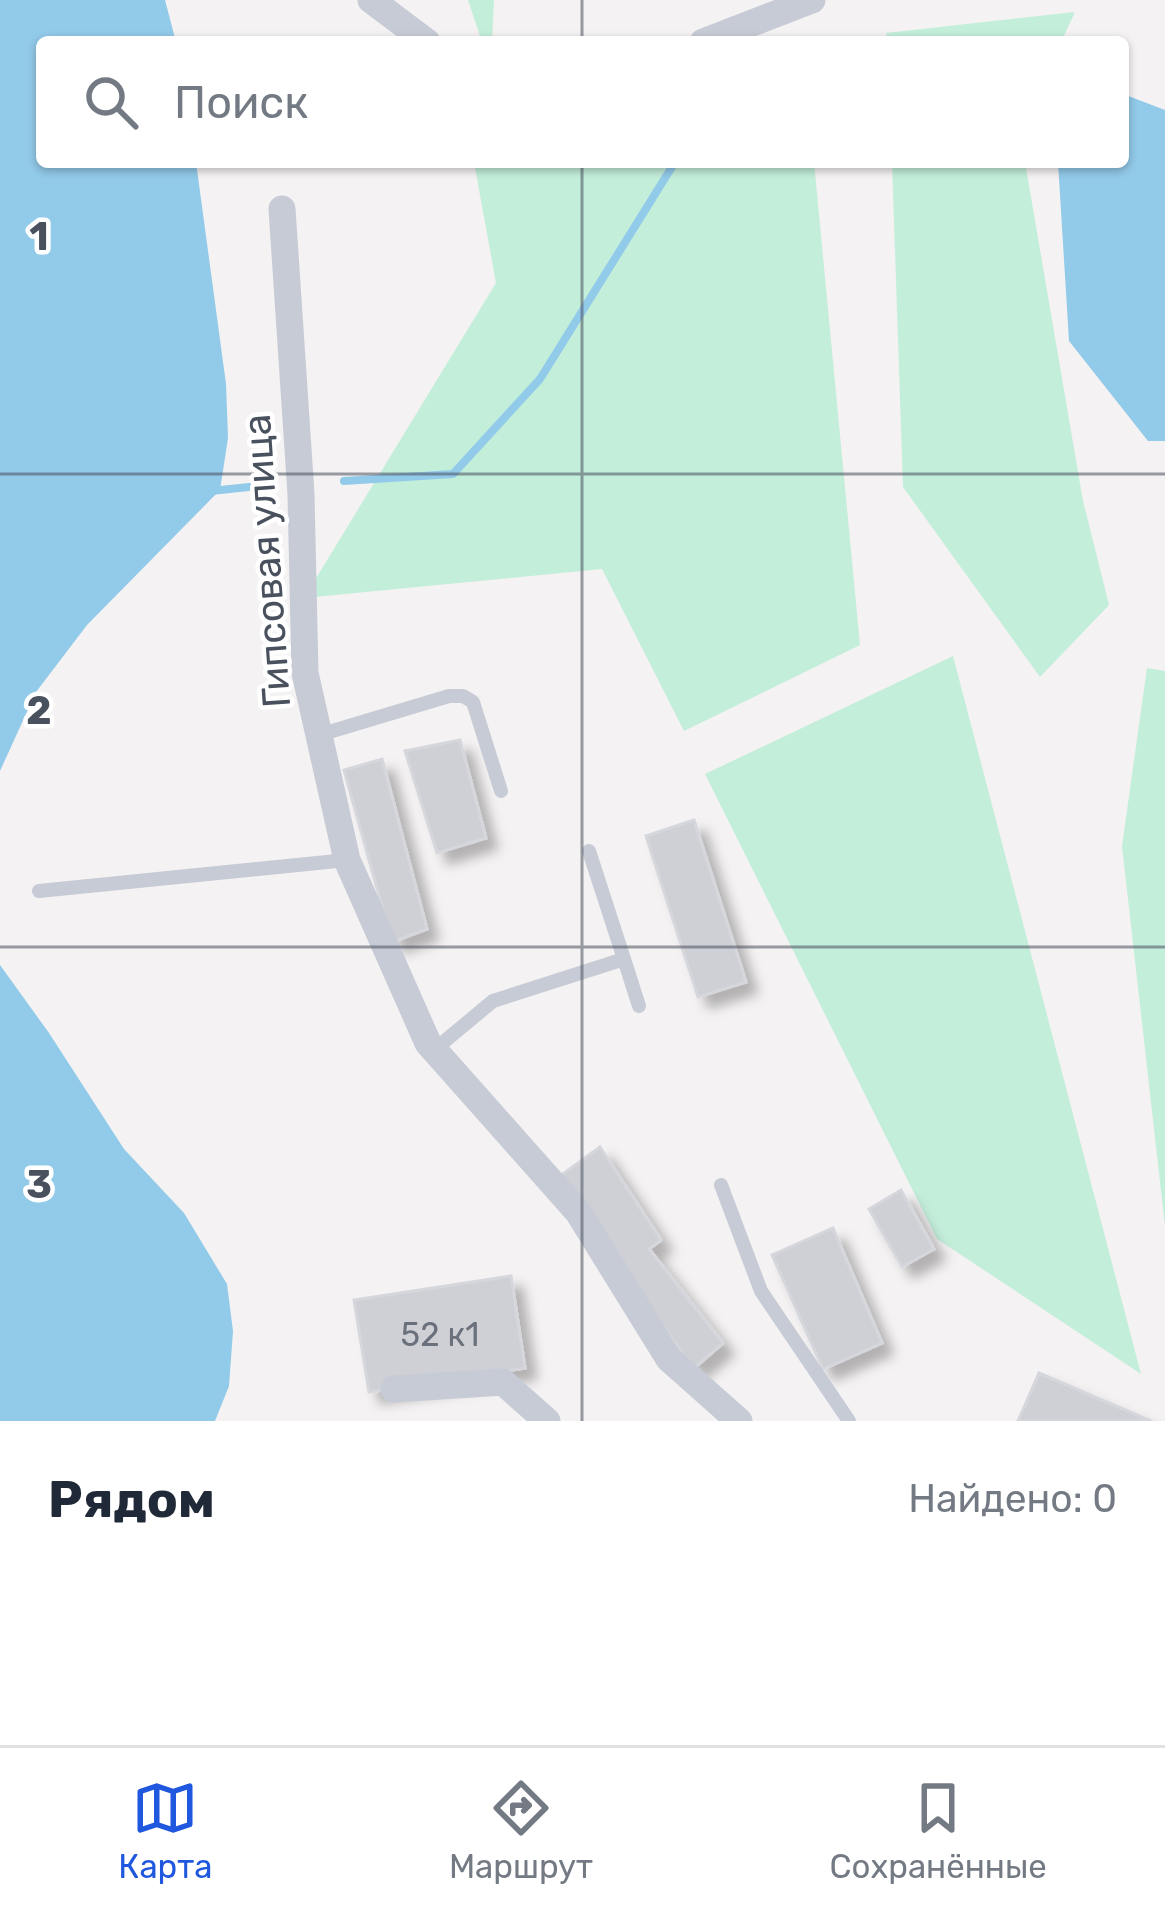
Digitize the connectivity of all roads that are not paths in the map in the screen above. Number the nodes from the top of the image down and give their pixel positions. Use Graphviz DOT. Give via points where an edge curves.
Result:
graph roads {
  1 [pos="371,0"];
  2 [pos="812,0"];
  3 [pos="419,36"];
  4 [pos="719,36"];
  5 [pos="282,208"];
  6 [pos="319,735"];
  7 [pos="501,791"];
  8 [pos="589,851"];
  9 [pos="347,860"];
  10 [pos="39,892"];
  11 [pos="624,959"];
  12 [pos="639,1006"];
  13 [pos="434,1051"];
  14 [pos="721,1185"];
  15 [pos="394,1390"];
  16 [pos="547,1421"];
  17 [pos="739,1421"];
  18 [pos="849,1421"];
  1 -- 3 [label="street"];
  2 -- 4 [label="street"];
  5 -- 6 [label="street, Гипсовая улица" via="305,673"];
  6 -- 7 [label="lane" via="463,696 473,701"];
  6 -- 9 [label="street, Гипсовая улица"];
  8 -- 11 [label="lane"];
  9 -- 10 [label="lane"];
  9 -- 13 [label="street, Гипсовая улица"];
  11 -- 12 [label="lane"];
  11 -- 13 [label="lane" via="493,1001"];
  13 -- 17 [label="street, Гипсовая улица" via="578,1213 669,1358"];
  14 -- 18 [label="lane" via="761,1291"];
  15 -- 16 [label="street" via="503,1382"];
}
